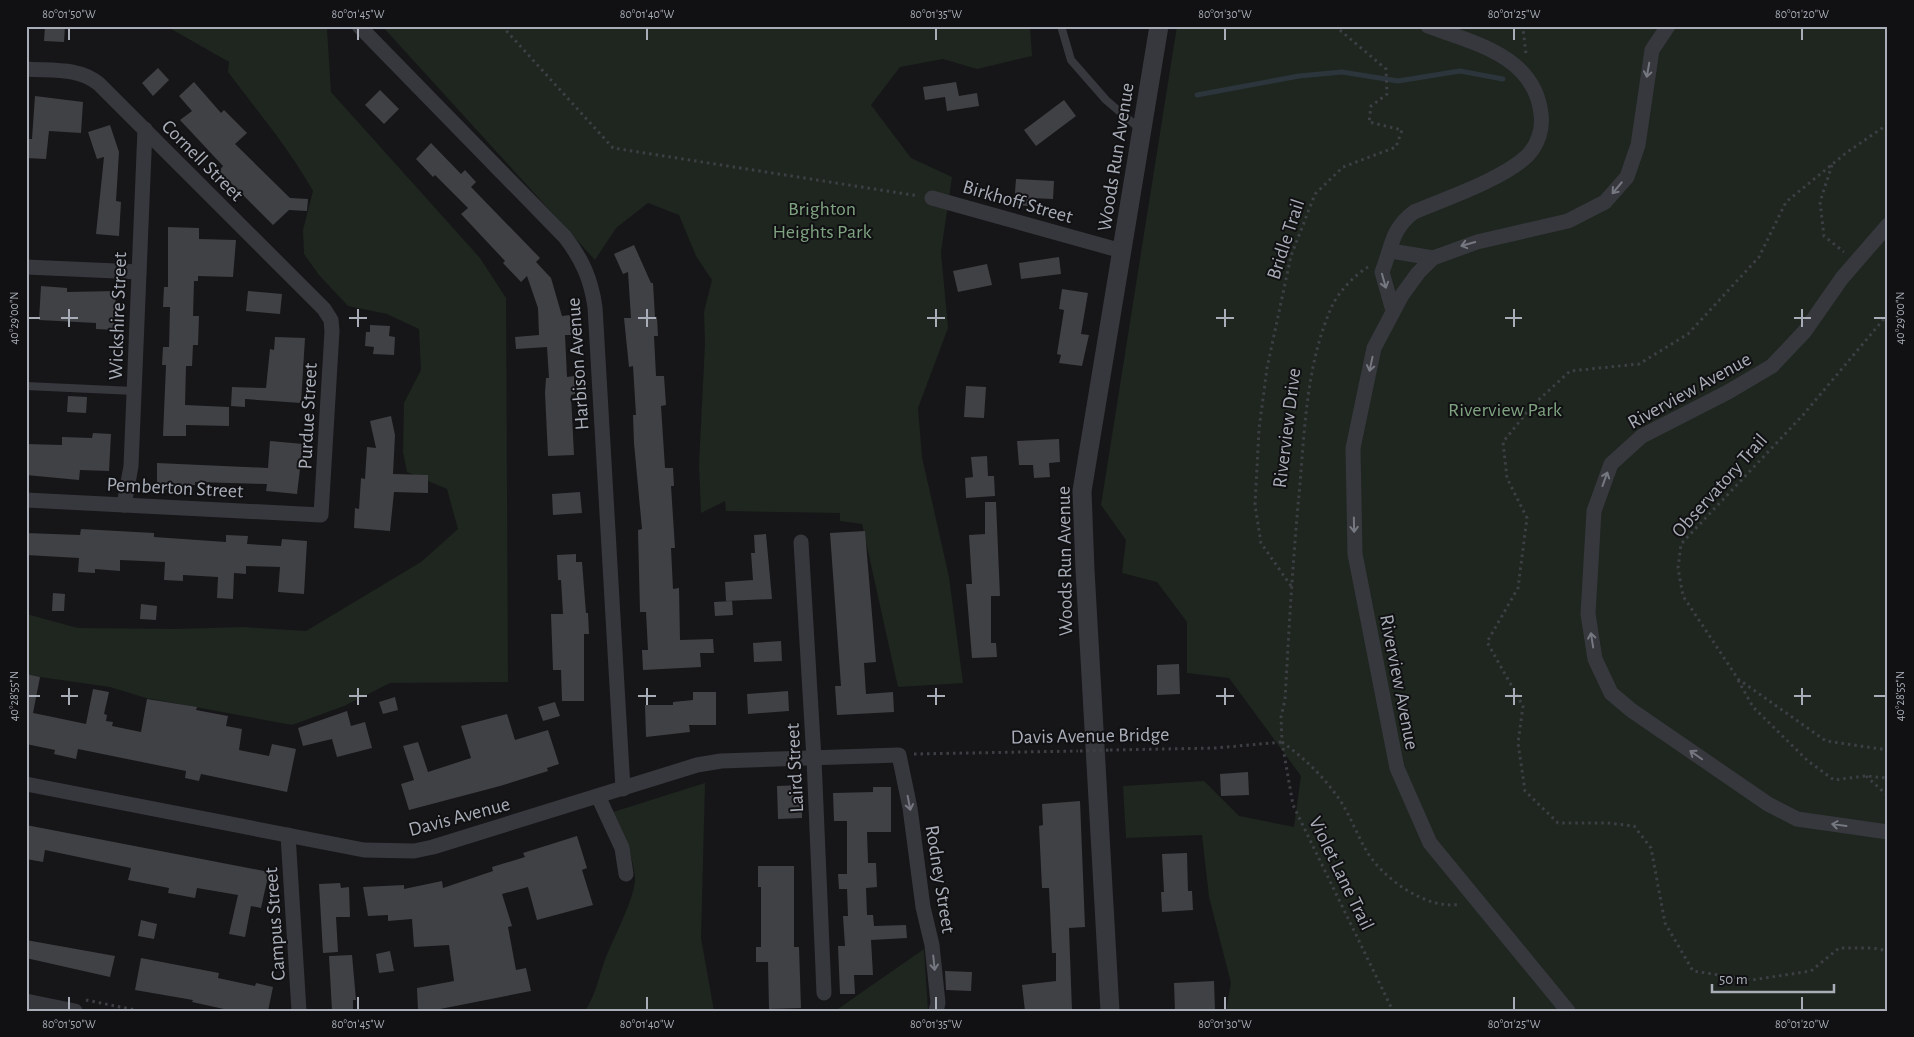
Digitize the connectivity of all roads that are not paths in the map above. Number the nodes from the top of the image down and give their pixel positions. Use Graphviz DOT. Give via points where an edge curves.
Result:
graph roads {
  1 [pos="359,26"];
  2 [pos="1061,26"];
  3 [pos="1159,26"];
  4 [pos="1428,26"];
  5 [pos="1668,26"];
  6 [pos="26,69"];
  7 [pos="144,129"];
  8 [pos="1142,130"];
  9 [pos="932,198"];
  10 [pos="1888,225"];
  11 [pos="1122,251"];
  12 [pos="1391,251"];
  13 [pos="1433,258"];
  14 [pos="26,266"];
  15 [pos="139,272"];
  16 [pos="1394,311"];
  17 [pos="331,320"];
  18 [pos="26,386"];
  19 [pos="134,391"];
  20 [pos="26,500"];
  21 [pos="124,505"];
  22 [pos="321,514"];
  23 [pos="801,542"];
  24 [pos="899,755"];
  25 [pos="814,759"];
  26 [pos="26,784"];
  27 [pos="623,789"];
  28 [pos="598,796"];
  29 [pos="1888,832"];
  30 [pos="288,835"];
  31 [pos="626,874"];
  32 [pos="824,993"];
  33 [pos="26,1001"];
  34 [pos="75,1011"];
  35 [pos="300,1011"];
  36 [pos="936,1011"];
  37 [pos="1110,1011"];
  38 [pos="1568,1011"];
  1 -- 27 [label="street, Harbison Avenue" via="565,237 588,274 595,307"];
  2 -- 8 [label="lane" via="1071,60 1106,100"];
  3 -- 8 [label="street, Woods Run Avenue"];
  4 -- 12 [label="street" via="1489,48 1520,68 1534,88 1542,123 1534,146 1514,165 1414,212 1402,221 1396,229"];
  5 -- 13 [label="street, Riverview Avenue, one-way" via="1652,50 1638,145 1627,177 1605,202 1568,221 1477,242"];
  6 -- 7 [label="street, Cornell Street" via="85,74"];
  7 -- 15 [label="street, Wickshire Street"];
  7 -- 17 [label="street, Cornell Street" via="324,309"];
  8 -- 11 [label="street, Woods Run Avenue"];
  9 -- 11 [label="street, Birkhoff Street"];
  29 -- 10 [label="street, Riverview Avenue, one-way" via="1797,819 1768,804 1631,710 1611,693 1595,659 1588,614 1594,511 1611,464 1642,436 1772,366 1805,331 1856,261"];
  11 -- 37 [label="street, Woods Run Avenue" via="1082,491"];
  12 -- 13 [label="street, Riverview Avenue"];
  12 -- 16 [label="street, one-way" via="1382,272"];
  13 -- 16 [label="street, Riverview Avenue" via="1418,273"];
  14 -- 15 [label="street"];
  15 -- 19 [label="street, Wickshire Street"];
  16 -- 38 [label="street, Riverview Avenue, one-way" via="1374,348 1353,448 1354,554 1397,768 1430,843"];
  17 -- 22 [label="street, Purdue Street"];
  18 -- 19 [label="lane"];
  19 -- 21 [label="street, Wickshire Street" via="131,466"];
  20 -- 21 [label="street, Pemberton Street"];
  21 -- 22 [label="street, Pemberton Street"];
  23 -- 25 [label="street, Laird Street"];
  24 -- 25 [label="street, Davis Avenue"];
  24 -- 36 [label="street, Rodney Street, one-way" via="932,945"];
  25 -- 27 [label="street, Davis Avenue" via="705,764"];
  25 -- 32 [label="street, Laird Street"];
  26 -- 30 [label="street, Davis Avenue"];
  27 -- 28 [label="street, Davis Avenue"];
  28 -- 30 [label="street, Davis Avenue" via="414,851 364,850"];
  28 -- 31 [label="street" via="622,848"];
  30 -- 35 [label="street, Campus Street"];
  33 -- 34 [label="street"];
}
